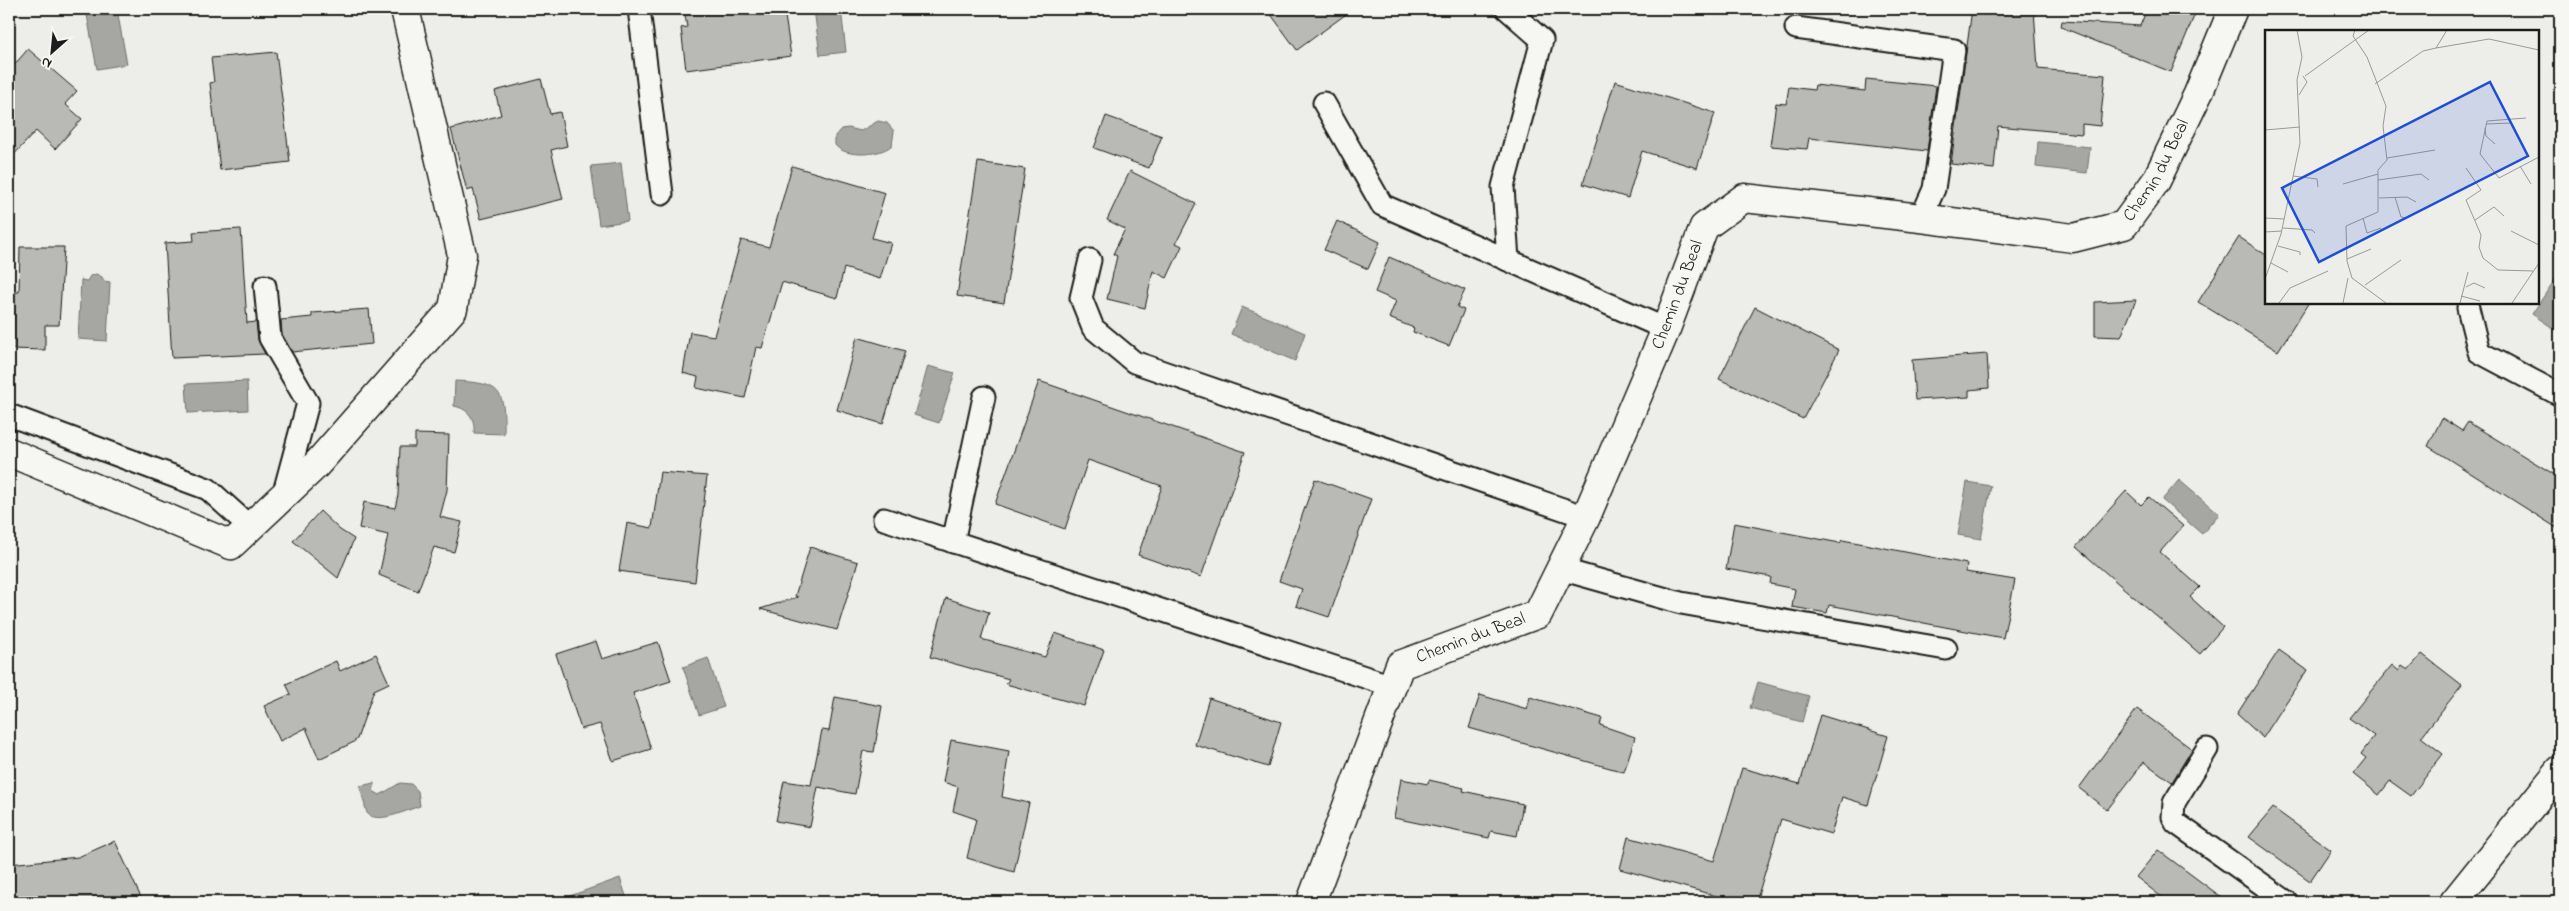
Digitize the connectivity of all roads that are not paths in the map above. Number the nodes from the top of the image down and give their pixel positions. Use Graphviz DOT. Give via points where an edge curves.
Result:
graph roads {
  1 [pos="405,9"];
  2 [pos="639,9"];
  3 [pos="1507,9"];
  4 [pos="2233,9"];
  5 [pos="1796,28"];
  6 [pos="1324,103"];
  7 [pos="662,194"];
  8 [pos="1921,218"];
  9 [pos="1090,260"];
  10 [pos="1508,260"];
  11 [pos="265,286"];
  12 [pos="2468,308"];
  13 [pos="1666,329"];
  14 [pos="2560,395"];
  15 [pos="984,397"];
  16 [pos="9,415"];
  17 [pos="9,452"];
  18 [pos="284,496"];
  19 [pos="1586,517"];
  20 [pos="884,519"];
  21 [pos="250,527"];
  22 [pos="953,542"];
  23 [pos="1560,569"];
  24 [pos="1946,649"];
  25 [pos="1392,686"];
  26 [pos="2207,750"];
  27 [pos="2560,770"];
  28 [pos="1311,902"];
  29 [pos="2286,902"];
  30 [pos="2454,902"];
  1 -- 18 [label="street" via="462,255 453,309 316,465"];
  2 -- 7 [label="lane"];
  3 -- 10 [label="lane" via="1542,40 1503,187"];
  4 -- 8 [label="street, Chemin du Beal" via="2198,94 2156,181 2124,225 2073,238"];
  5 -- 8 [label="lane" via="1954,50 1934,189"];
  6 -- 10 [label="lane" via="1382,205"];
  8 -- 13 [label="street, Chemin du Beal" via="1744,198 1704,227"];
  9 -- 19 [label="lane" via="1081,298 1090,321 1134,362"];
  10 -- 13 [label="lane"];
  11 -- 18 [label="lane" via="270,338 308,404"];
  12 -- 14 [label="lane" via="2479,352"];
  13 -- 19 [label="street, Chemin du Beal"];
  15 -- 22 [label="lane"];
  16 -- 21 [label="lane" via="208,489"];
  17 -- 21 [label="street" via="231,545"];
  18 -- 21 [label="street"];
  19 -- 23 [label="street, Chemin du Beal"];
  20 -- 22 [label="lane"];
  22 -- 25 [label="lane"];
  23 -- 24 [label="lane" via="1681,603"];
  23 -- 25 [label="street, Chemin du Beal" via="1538,614 1400,665"];
  25 -- 28 [label="street, Chemin du Beal"];
  26 -- 29 [label="lane" via="2174,803 2176,823"];
  27 -- 30 [label="street"];
}
